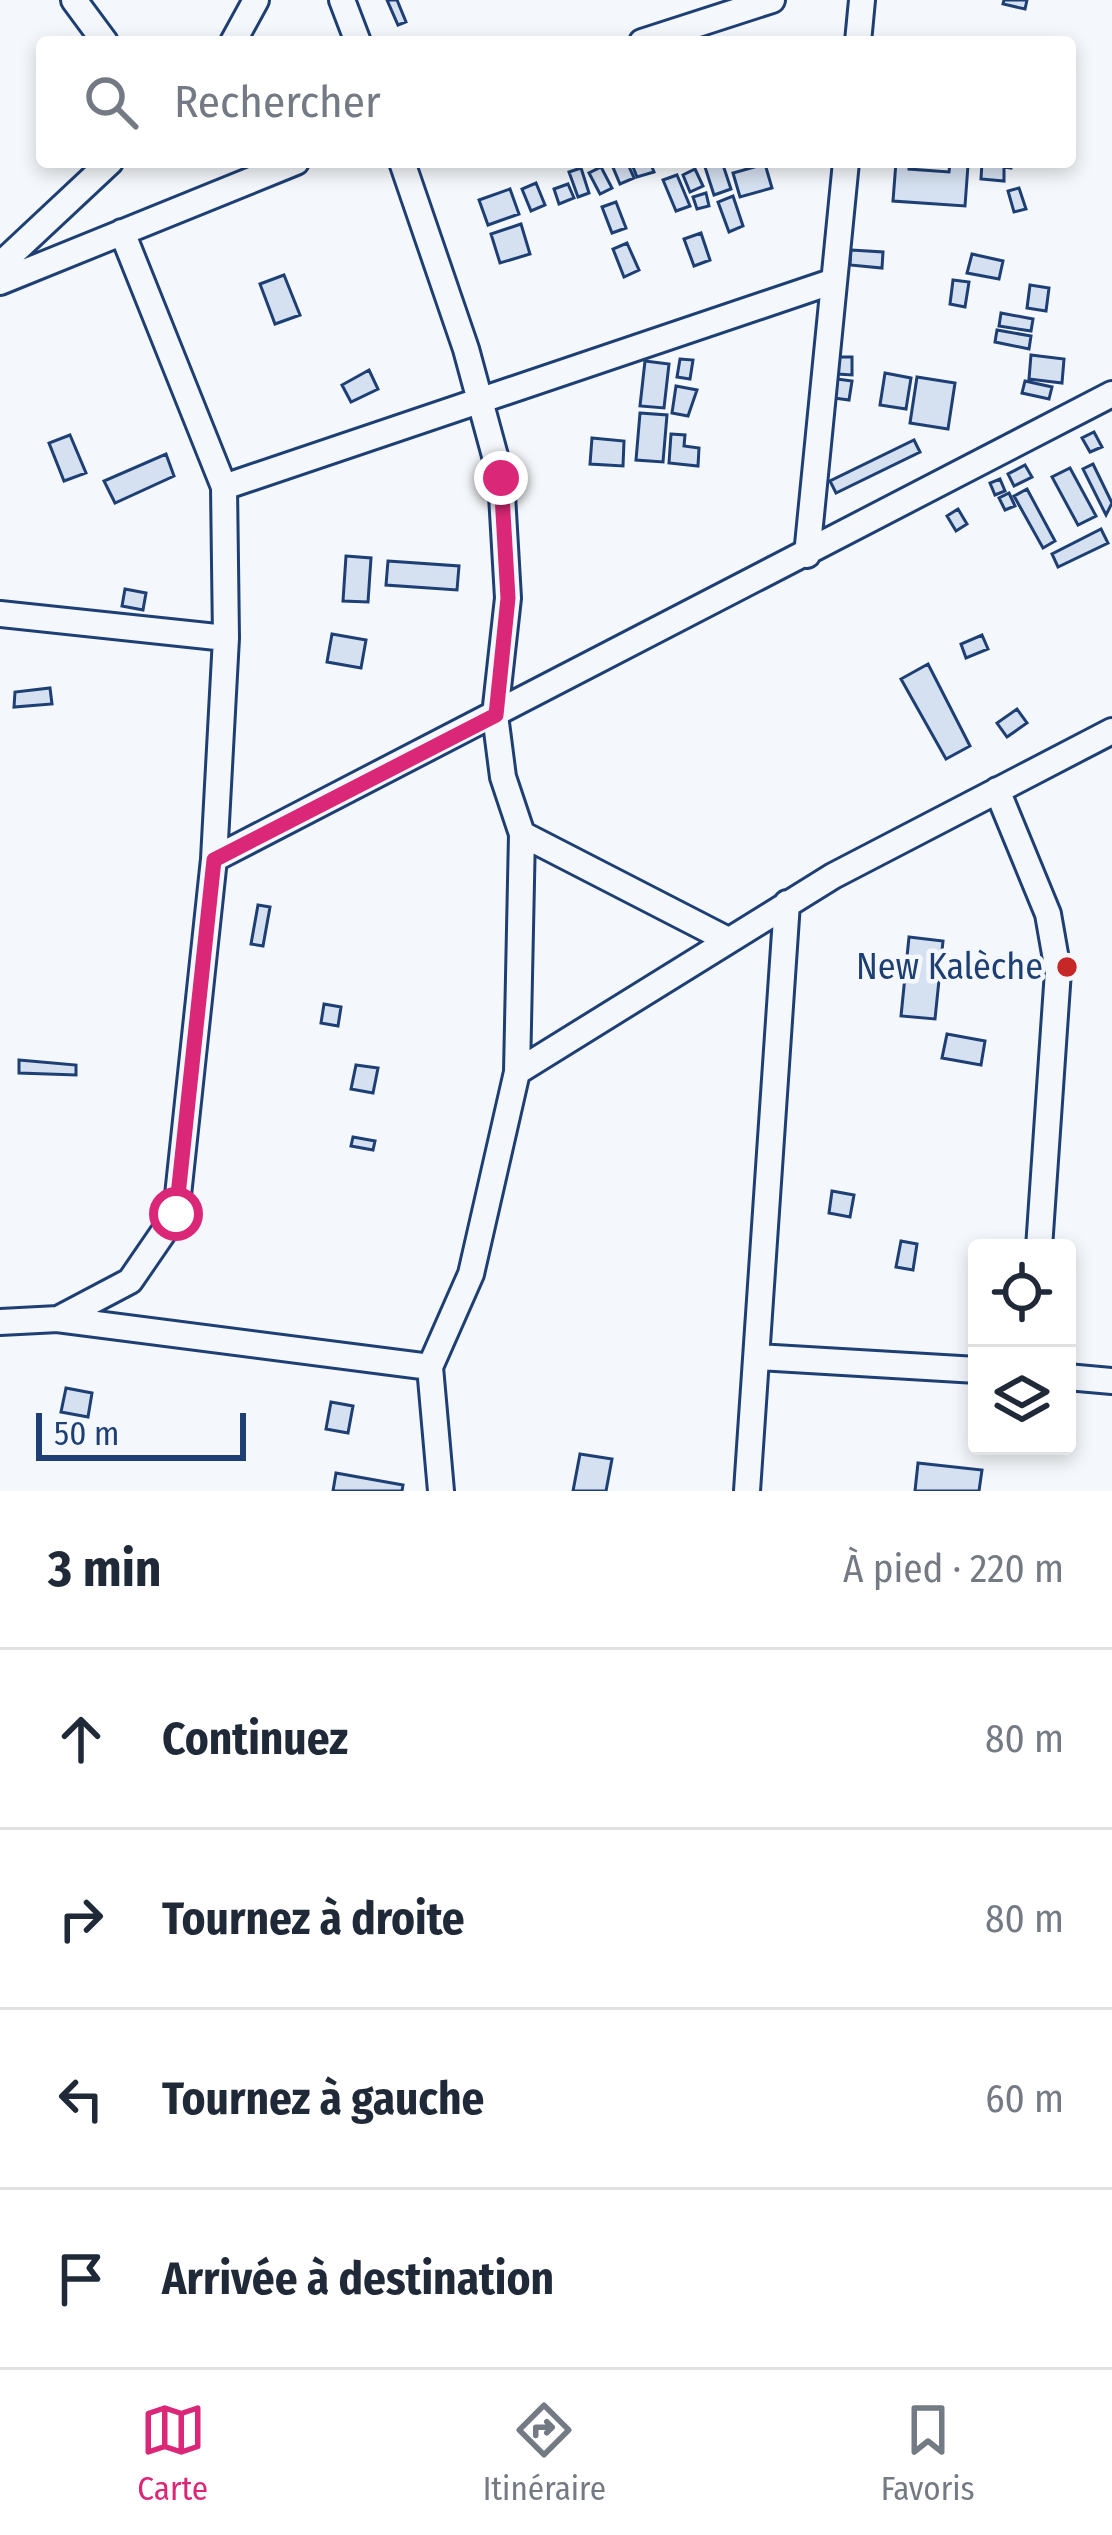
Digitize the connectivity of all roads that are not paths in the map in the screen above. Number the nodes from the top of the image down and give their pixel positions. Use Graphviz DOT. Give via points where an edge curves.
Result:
graph roads {
  1 [pos="74,0"];
  2 [pos="256,0"];
  3 [pos="341,0"];
  4 [pos="772,0"];
  5 [pos="862,0"];
  6 [pos="101,36"];
  7 [pos="236,36"];
  8 [pos="356,36"];
  9 [pos="661,36"];
  10 [pos="859,36"];
  11 [pos="104,168"];
  12 [pos="281,168"];
  13 [pos="404,168"];
  14 [pos="845,168"];
  15 [pos="122,232"];
  16 [pos="0,265"];
  17 [pos="834,281"];
  18 [pos="0,282"];
  19 [pos="1112,394"];
  20 [pos="481,401"];
  21 [pos="224,487"];
  22 [pos="807,555"];
  23 [pos="0,614"];
  24 [pos="226,638"];
  25 [pos="496,715"];
  26 [pos="1112,730"];
  27 [pos="997,790"];
  28 [pos="522,835"];
  29 [pos="214,860"];
  30 [pos="787,903"];
  31 [pos="728,940"];
  32 [pos="517,1072"];
  33 [pos="1040,1239"];
  34 [pos="0,1311"];
  35 [pos="58,1319"];
  36 [pos="0,1322"];
  37 [pos="758,1357"];
  38 [pos="430,1367"];
  39 [pos="968,1369"];
  40 [pos="1076,1378"];
  41 [pos="1112,1382"];
  42 [pos="441,1491"];
  43 [pos="747,1491"];
  1 -- 6 [label="street"];
  2 -- 7 [label="street"];
  3 -- 8 [label="street"];
  4 -- 9 [label="street"];
  5 -- 10 [label="street"];
  11 -- 16 [label="street"];
  12 -- 15 [label="street"];
  13 -- 20 [label="street"];
  14 -- 17 [label="street"];
  15 -- 18 [label="street"];
  15 -- 21 [label="street"];
  17 -- 20 [label="street"];
  17 -- 22 [label="street"];
  19 -- 22 [label="street"];
  20 -- 21 [label="street"];
  20 -- 25 [label="street" via="501,478 508,598"];
  21 -- 24 [label="street"];
  22 -- 25 [label="street"];
  23 -- 24 [label="street"];
  24 -- 29 [label="street"];
  25 -- 28 [label="street" via="502,777"];
  25 -- 29 [label="street"];
  26 -- 27 [label="street"];
  27 -- 30 [label="street"];
  27 -- 33 [label="street" via="1048,914 1058,971"];
  28 -- 31 [label="street"];
  28 -- 32 [label="street"];
  29 -- 35 [label="street" via="176,1214 130,1281"];
  30 -- 31 [label="street"];
  30 -- 37 [label="street"];
  31 -- 32 [label="street"];
  32 -- 38 [label="street" via="471,1274"];
  34 -- 35 [label="street"];
  35 -- 36 [label="street"];
  35 -- 38 [label="street"];
  37 -- 39 [label="street"];
  37 -- 43 [label="street"];
  38 -- 42 [label="street"];
  40 -- 41 [label="street"];
}
